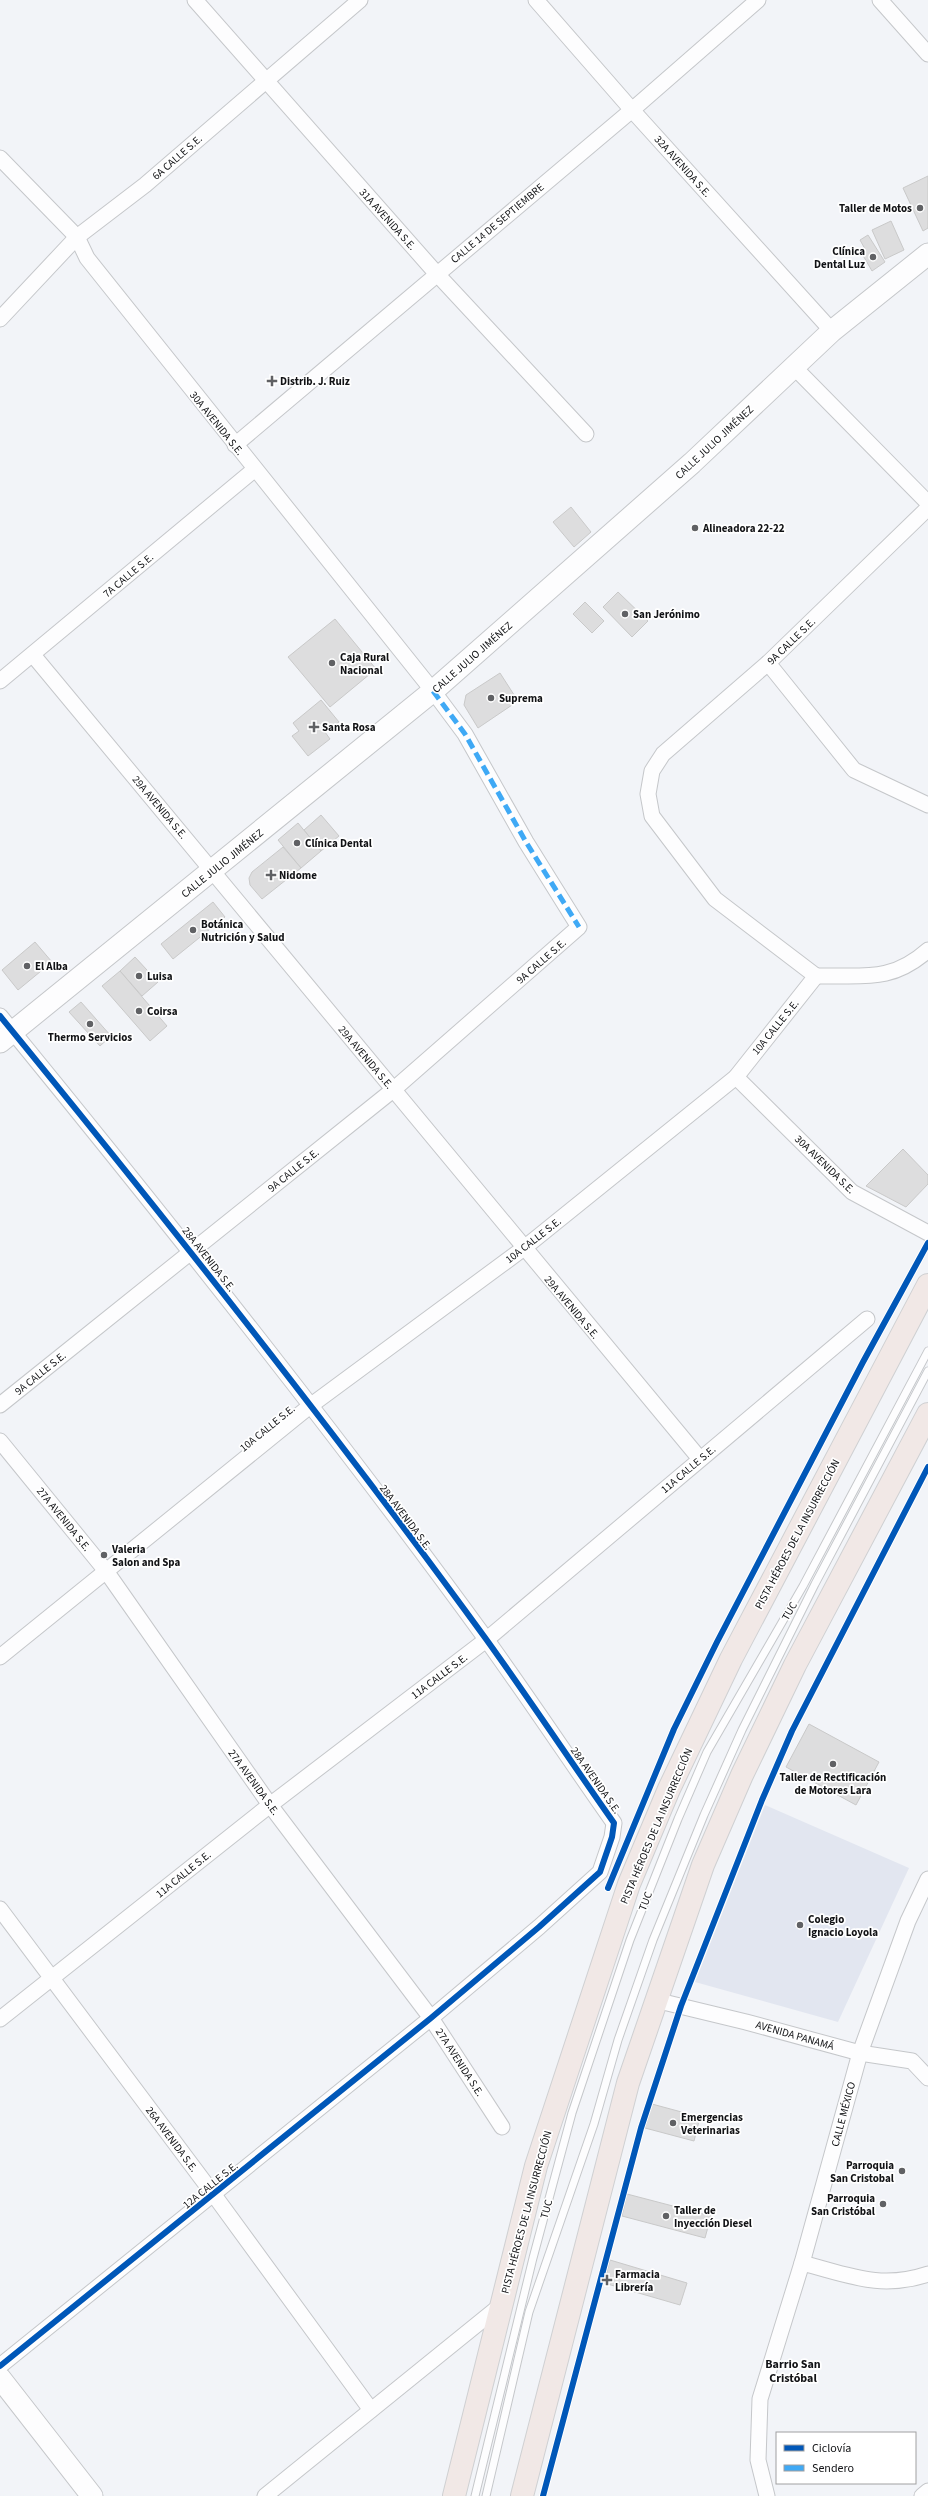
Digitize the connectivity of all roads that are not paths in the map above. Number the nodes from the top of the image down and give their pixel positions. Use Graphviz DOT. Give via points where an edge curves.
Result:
graph roads {
  1 [pos="195,0"];
  2 [pos="360,0"];
  3 [pos="536,0"];
  4 [pos="758,0"];
  5 [pos="880,0"];
  6 [pos="928,54"];
  7 [pos="266,80"];
  8 [pos="632,110"];
  9 [pos="0,158"];
  10 [pos="77,237"];
  11 [pos="928,254"];
  12 [pos="436,273"];
  13 [pos="0,319"];
  14 [pos="832,331"];
  15 [pos="794,367"];
  16 [pos="586,434"];
  17 [pos="235,445"];
  18 [pos="254,469"];
  19 [pos="928,503"];
  20 [pos="928,508"];
  21 [pos="33,655"];
  22 [pos="768,663"];
  23 [pos="0,681"];
  24 [pos="433,691"];
  25 [pos="928,805"];
  26 [pos="212,871"];
  27 [pos="579,927"];
  28 [pos="928,950"];
  29 [pos="816,976"];
  30 [pos="4,1030"];
  31 [pos="736,1076"];
  32 [pos="393,1090"];
  33 [pos="928,1232"];
  34 [pos="524,1248"];
  35 [pos="191,1252"];
  36 [pos="928,1285"];
  37 [pos="867,1319"];
  38 [pos="928,1350"];
  39 [pos="928,1371"];
  40 [pos="0,1405"];
  41 [pos="310,1406"];
  42 [pos="928,1414"];
  43 [pos="0,1441"];
  44 [pos="700,1459"];
  45 [pos="106,1572"];
  46 [pos="486,1640"];
  47 [pos="0,1657"];
  48 [pos="270,1805"];
  49 [pos="928,1879"];
  50 [pos="0,1909"];
  51 [pos="51,1979"];
  52 [pos="655,2000"];
  53 [pos="431,2018"];
  54 [pos="0,2019"];
  55 [pos="860,2053"];
  56 [pos="928,2078"];
  57 [pos="502,2127"];
  58 [pos="214,2195"];
  59 [pos="802,2263"];
  60 [pos="928,2274"];
  61 [pos="500,2305"];
  62 [pos="0,2366"];
  63 [pos="0,2378"];
  64 [pos="371,2410"];
  65 [pos="928,2491"];
  66 [pos="92,2496"];
  67 [pos="265,2496"];
  68 [pos="454,2496"];
  69 [pos="475,2496"];
  70 [pos="486,2496"];
  71 [pos="522,2496"];
  72 [pos="767,2496"];
  73 [pos="922,2496"];
  1 -- 7 [label="street, 31A AVENIDA S.E."];
  2 -- 7 [label="street, 6A CALLE S.E."];
  3 -- 8 [label="street, 32A AVENIDA S.E."];
  4 -- 8 [label="street, CALLE 14 DE SEPTIEMBRE"];
  5 -- 6 [label="street"];
  7 -- 10 [label="street, 6A CALLE S.E." via="145,185"];
  7 -- 12 [label="street, 31A AVENIDA S.E."];
  8 -- 12 [label="street, CALLE 14 DE SEPTIEMBRE"];
  8 -- 14 [label="street, 32A AVENIDA S.E."];
  9 -- 10 [label="street, 30A AVENIDA S.E."];
  10 -- 13 [label="street, 6A CALLE S.E."];
  10 -- 17 [label="street, 30A AVENIDA S.E." via="86,258"];
  11 -- 14 [label="main road, CALLE JULIO JIMÉNEZ"];
  12 -- 16 [label="street, 31A AVENIDA S.E."];
  12 -- 17 [label="street, CALLE 14 DE SEPTIEMBRE"];
  14 -- 15 [label="main road, CALLE JULIO JIMÉNEZ"];
  15 -- 19 [label="street"];
  15 -- 24 [label="main road, CALLE JULIO JIMÉNEZ" via="692,463"];
  17 -- 18 [label="street, 30A AVENIDA S.E."];
  18 -- 21 [label="street, 7A CALLE S.E."];
  18 -- 24 [label="street, 30A AVENIDA S.E."];
  20 -- 22 [label="street, 9A CALLE S.E."];
  21 -- 23 [label="street, 7A CALLE S.E."];
  21 -- 26 [label="street, 29A AVENIDA S.E."];
  22 -- 25 [label="street" via="854,770"];
  22 -- 29 [label="street, 9A CALLE S.E." via="663,754 652,771 648,794 652,816 714,899"];
  24 -- 26 [label="main road, CALLE JULIO JIMÉNEZ"];
  24 -- 27 [label="street, 30A AVENIDA S.E." via="465,734 526,842"];
  26 -- 30 [label="main road, CALLE JULIO JIMÉNEZ"];
  26 -- 32 [label="street, 29A AVENIDA S.E."];
  27 -- 32 [label="street, 9A CALLE S.E."];
  28 -- 29 [label="street" via="914,963 887,975"];
  29 -- 31 [label="street, 10A CALLE S.E."];
  30 -- 35 [label="street, 28A AVENIDA S.E."];
  31 -- 33 [label="street, 30A AVENIDA S.E." via="852,1192"];
  31 -- 34 [label="street, 10A CALLE S.E."];
  32 -- 34 [label="street, 29A AVENIDA S.E."];
  32 -- 35 [label="street, 9A CALLE S.E."];
  34 -- 41 [label="street, 10A CALLE S.E."];
  34 -- 44 [label="street, 29A AVENIDA S.E."];
  35 -- 40 [label="street, 9A CALLE S.E."];
  35 -- 41 [label="street, 28A AVENIDA S.E."];
  36 -- 61 [label="main road, PISTA HÉROES DE LA INSURRECCIÓN" via="731,1659 669,1789 638,1862 536,2166"];
  37 -- 44 [label="street, 11A CALLE S.E."];
  38 -- 69 [label="lane, TUC" via="803,1586 707,1752 630,1940 572,2113 533,2258"];
  39 -- 70 [label="lane, TUC" via="815,1584 742,1730 653,1940 618,2040 594,2124 529,2312"];
  41 -- 45 [label="street, 10A CALLE S.E."];
  41 -- 46 [label="street, 28A AVENIDA S.E."];
  42 -- 52 [label="main road" via="795,1665 742,1775 704,1865"];
  43 -- 45 [label="street, 27A AVENIDA S.E."];
  44 -- 46 [label="street, 11A CALLE S.E."];
  45 -- 47 [label="street, 10A CALLE S.E."];
  45 -- 48 [label="street, 27A AVENIDA S.E."];
  46 -- 48 [label="street, 11A CALLE S.E."];
  46 -- 53 [label="street, 28A AVENIDA S.E." via="614,1823 612,1837 600,1872"];
  48 -- 51 [label="street, 11A CALLE S.E."];
  48 -- 53 [label="street, 27A AVENIDA S.E."];
  49 -- 55 [label="street, CALLE MÉXICO" via="908,1921"];
  50 -- 51 [label="street, 26A AVENIDA S.E."];
  51 -- 54 [label="street, 11A CALLE S.E."];
  51 -- 58 [label="street, 26A AVENIDA S.E."];
  52 -- 55 [label="street, AVENIDA PANAMÁ"];
  52 -- 71 [label="main road" via="628,2083"];
  53 -- 57 [label="street, 27A AVENIDA S.E."];
  53 -- 58 [label="street, 12A CALLE S.E."];
  55 -- 56 [label="street, AVENIDA PANAMÁ" via="912,2061"];
  55 -- 59 [label="street, CALLE MÉXICO"];
  58 -- 62 [label="street, 12A CALLE S.E."];
  58 -- 64 [label="street, 26A AVENIDA S.E."];
  59 -- 60 [label="street" via="874,2282 906,2281"];
  59 -- 72 [label="street, CALLE MÉXICO" via="760,2399 758,2460"];
  61 -- 64 [label="street"];
  61 -- 68 [label="main road, PISTA HÉROES DE LA INSURRECCIÓN"];
  63 -- 66 [label="main road"];
  64 -- 67 [label="street"];
  65 -- 73 [label="street"];
}
